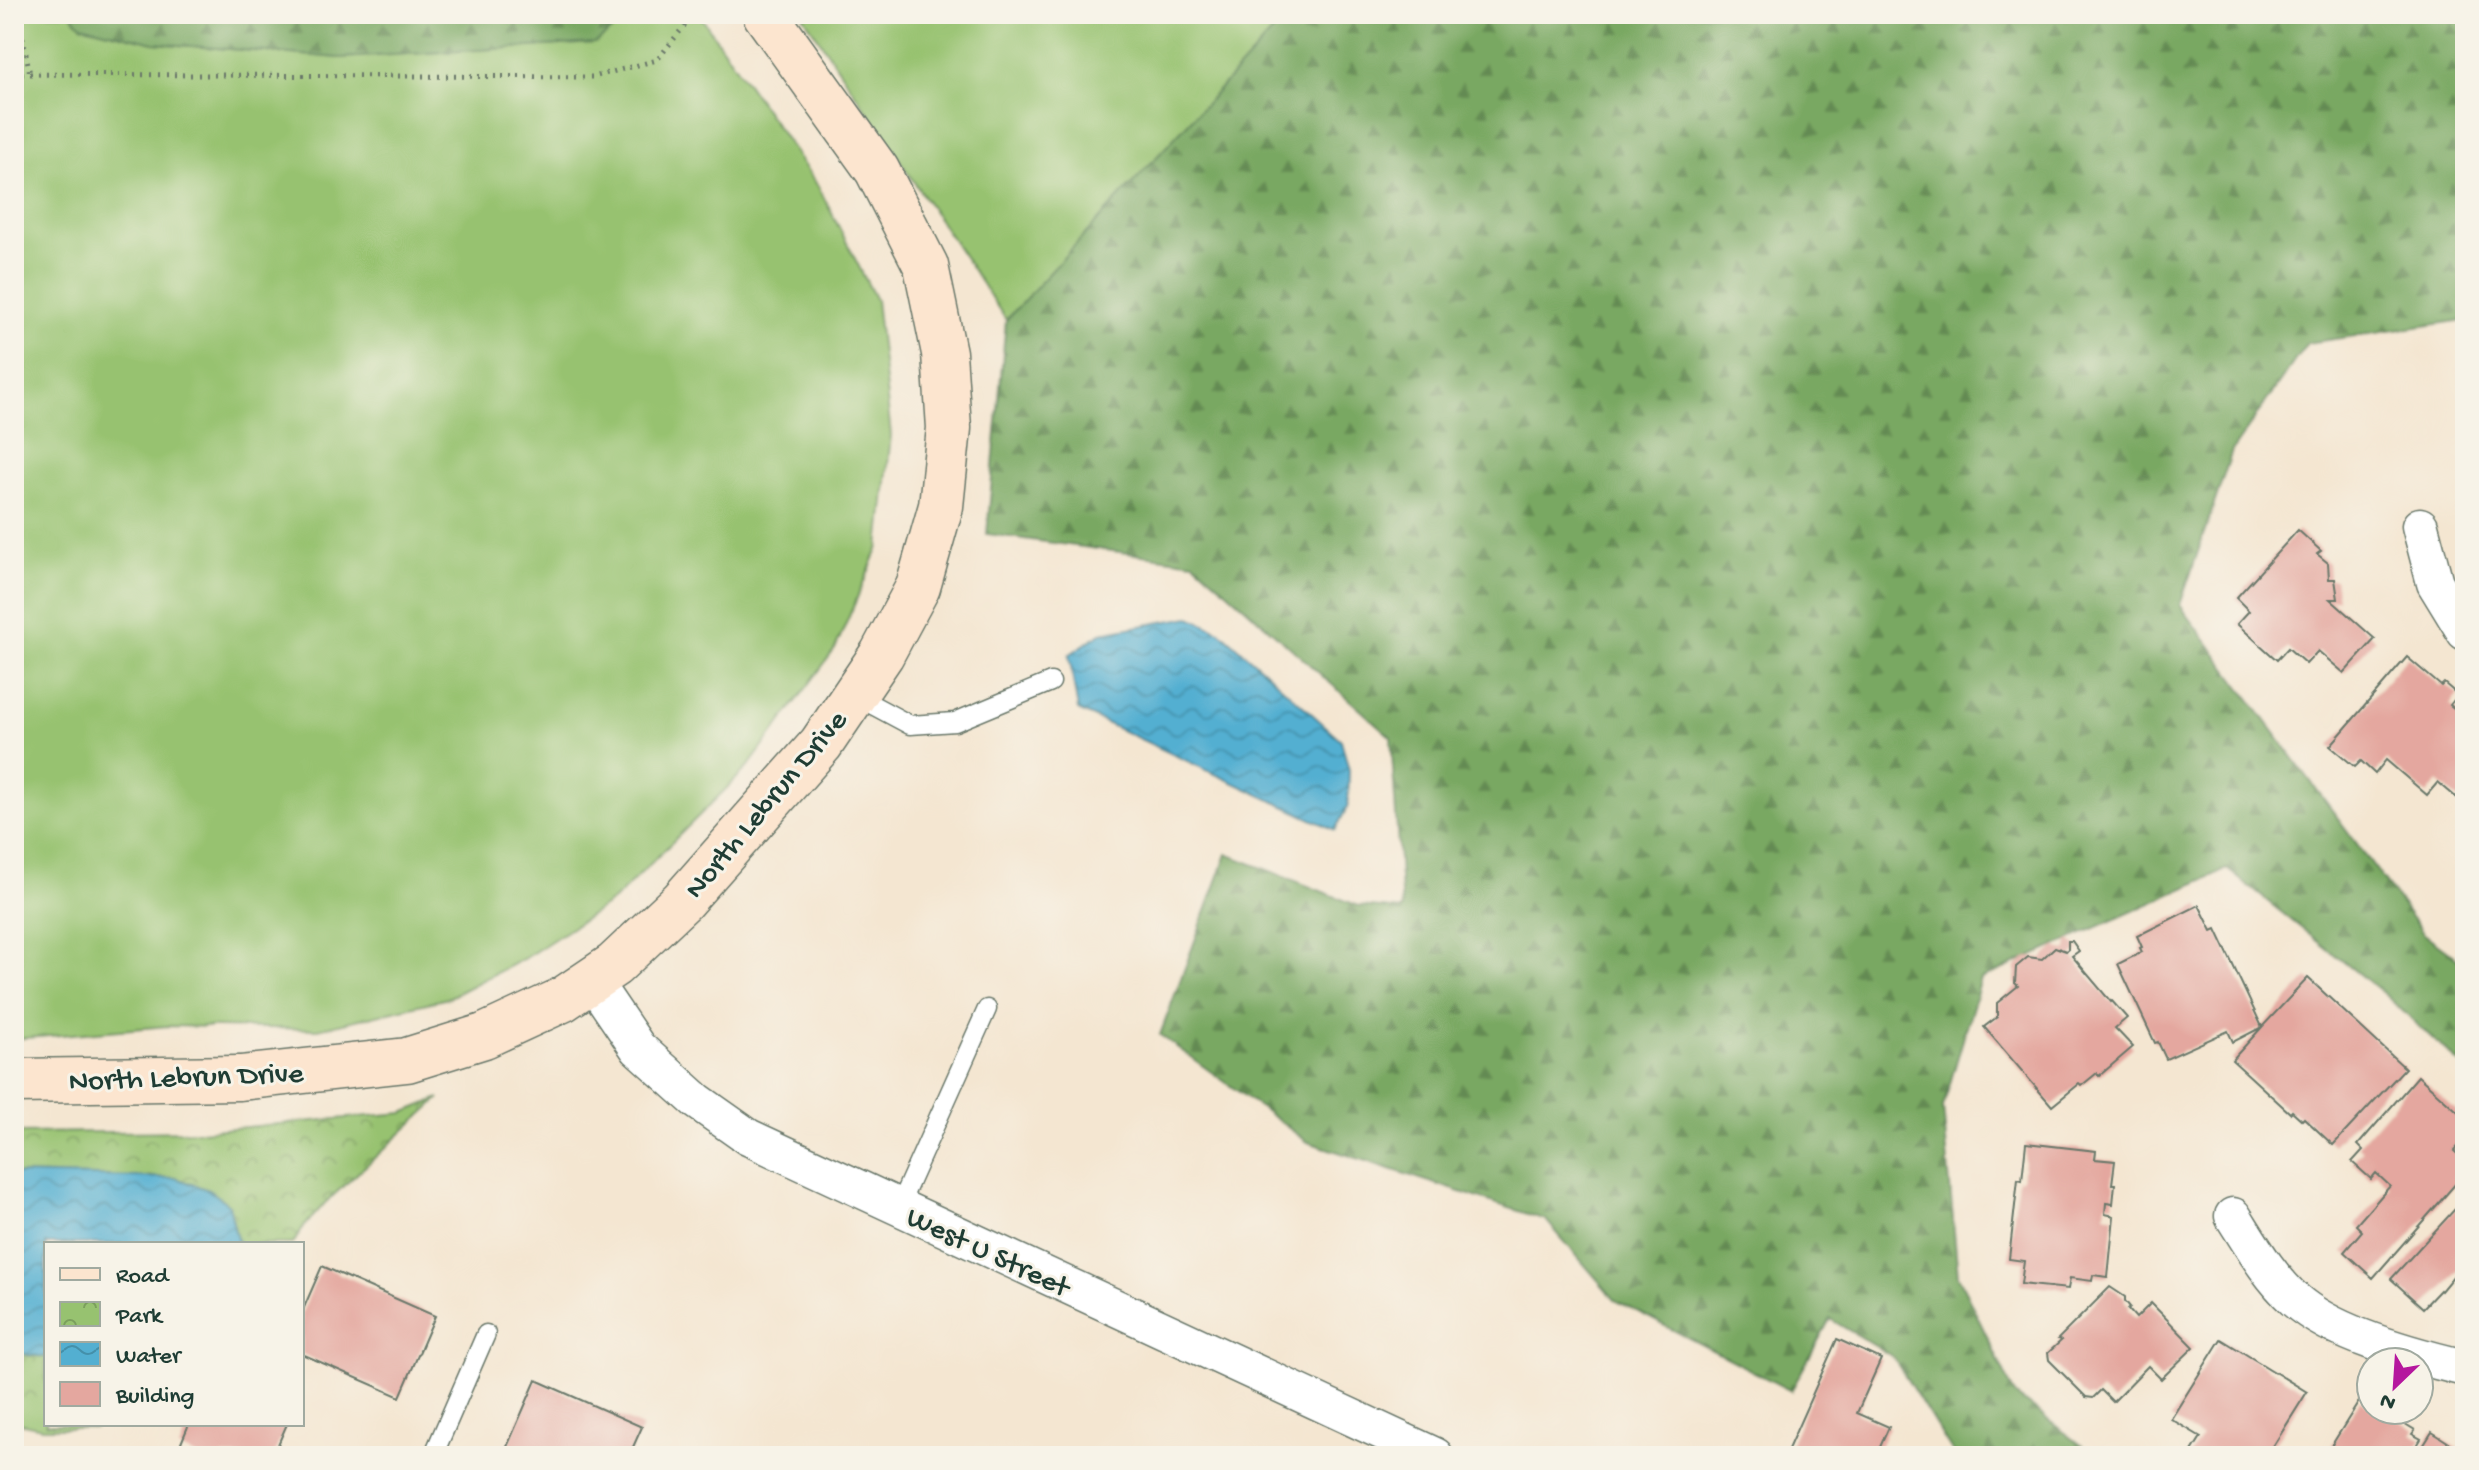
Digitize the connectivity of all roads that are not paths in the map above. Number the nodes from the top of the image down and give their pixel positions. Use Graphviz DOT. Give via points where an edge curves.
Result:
graph roads {
  1 [pos="765,14"];
  2 [pos="2420,526"];
  3 [pos="2465,632"];
  4 [pos="1051,682"];
  5 [pos="854,695"];
  6 [pos="592,980"];
  7 [pos="987,1009"];
  8 [pos="14,1081"];
  9 [pos="898,1208"];
  10 [pos="2233,1216"];
  11 [pos="486,1334"];
  12 [pos="2465,1368"];
  13 [pos="433,1456"];
  14 [pos="1435,1456"];
  1 -- 5 [label="street, North Lebrun Drive" via="877,170 926,266 944,353 949,428 941,506 918,587"];
  2 -- 3 [label="street" via="2435,583"];
  4 -- 5 [label="lane" via="955,722 910,725"];
  5 -- 6 [label="street, North Lebrun Drive" via="821,744 682,901"];
  6 -- 8 [label="street, North Lebrun Drive" via="484,1036 407,1060 240,1078"];
  6 -- 9 [label="street, West U Street" via="638,1048 697,1101 748,1137"];
  7 -- 9 [label="lane"];
  9 -- 14 [label="street, West U Street"];
  10 -- 12 [label="street" via="2267,1270 2318,1317 2390,1347"];
  11 -- 13 [label="lane"];
}
